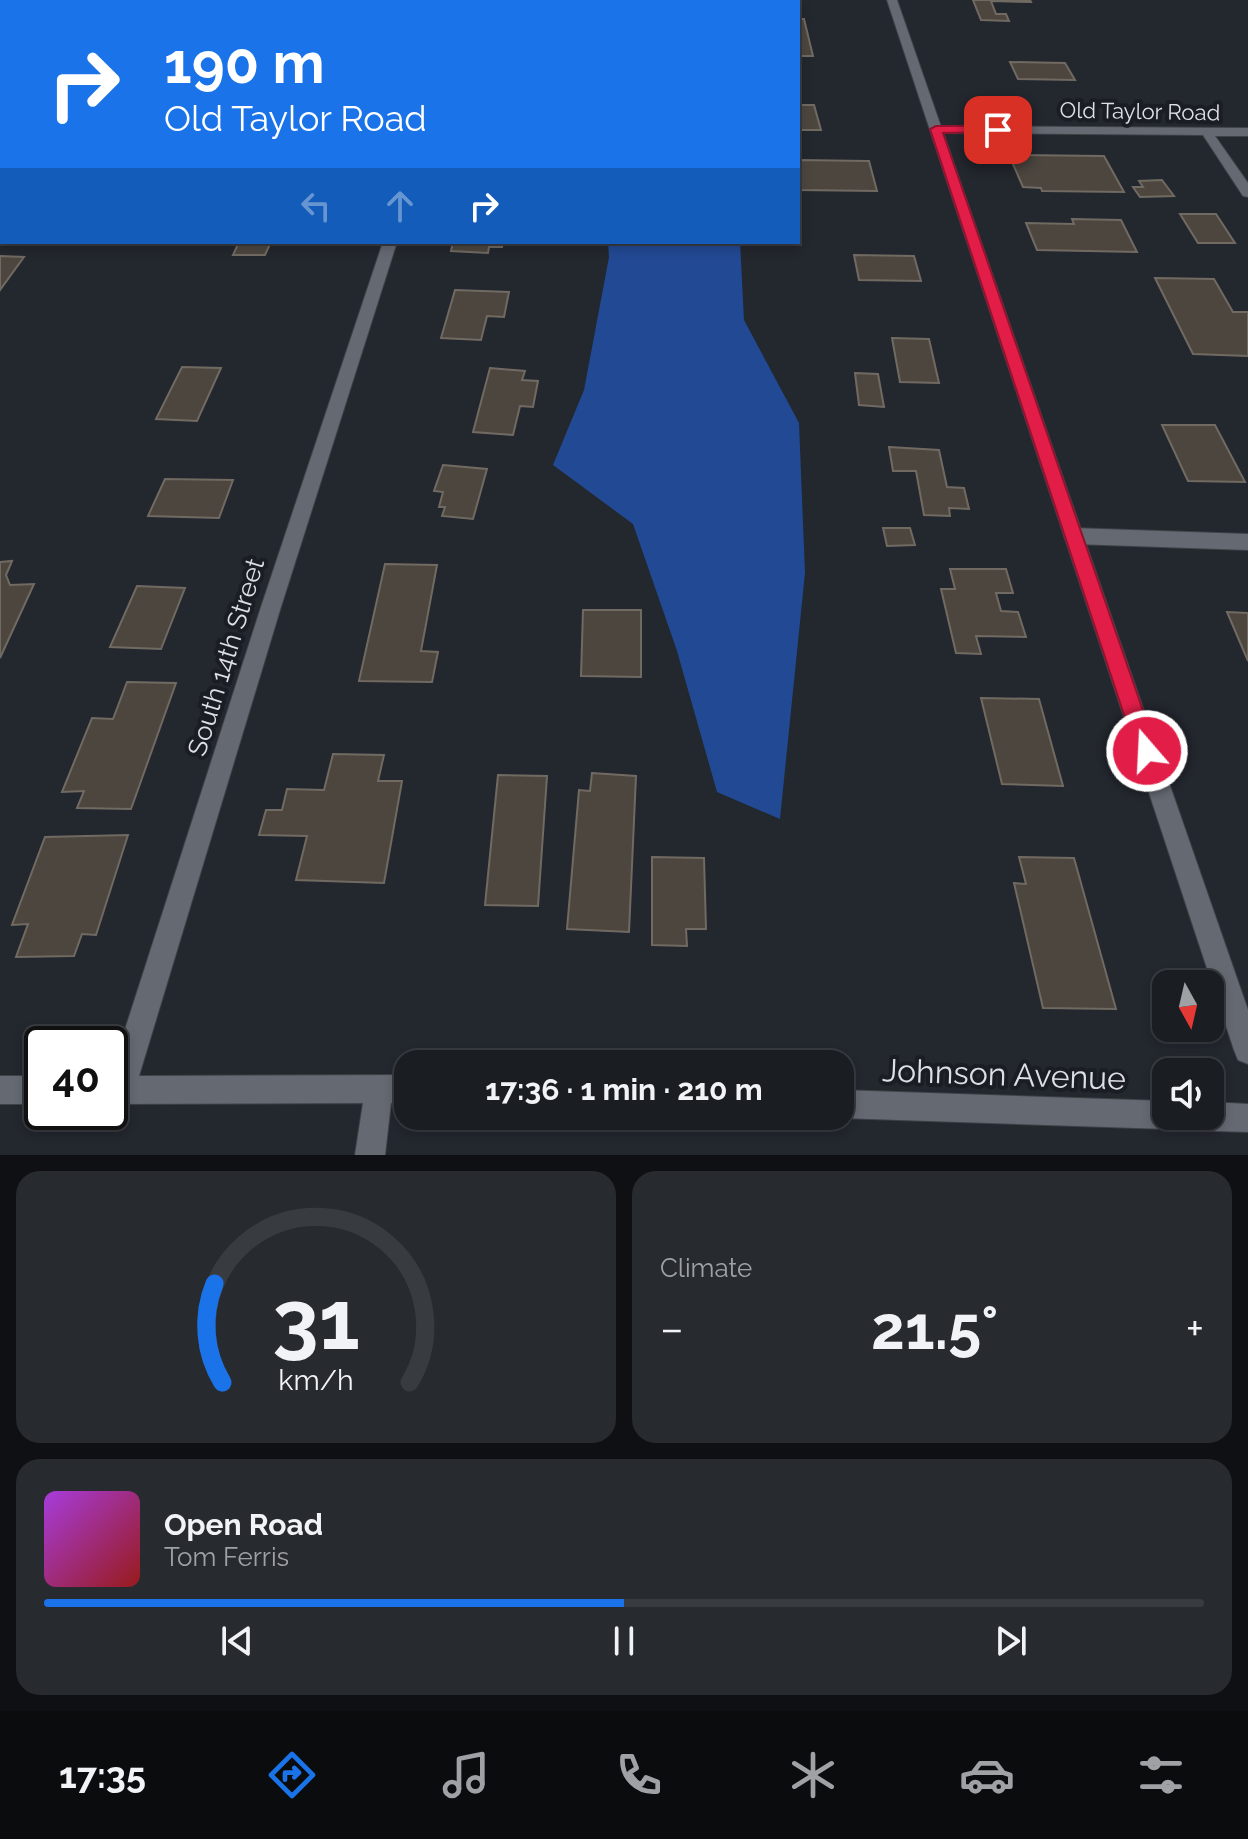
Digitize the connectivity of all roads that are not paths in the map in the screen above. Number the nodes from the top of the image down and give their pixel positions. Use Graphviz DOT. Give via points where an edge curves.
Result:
graph roads {
  1 [pos="892,0"];
  2 [pos="936,129"];
  3 [pos="1206,131"];
  4 [pos="1248,132"];
  5 [pos="1248,193"];
  6 [pos="389,244"];
  7 [pos="1074,536"];
  8 [pos="1248,542"];
  9 [pos="128,1050"];
  10 [pos="1248,1050"];
  11 [pos="394,1088"];
  12 [pos="0,1090"];
  13 [pos="24,1090"];
  14 [pos="128,1090"];
  15 [pos="854,1104"];
  16 [pos="1152,1115"];
  17 [pos="1224,1117"];
  18 [pos="1248,1118"];
  19 [pos="370,1155"];
  1 -- 2 [label="street"];
  2 -- 3 [label="street, Old Taylor Road"];
  2 -- 7 [label="street"];
  3 -- 4 [label="street, Old Taylor Road"];
  3 -- 5 [label="street"];
  6 -- 9 [label="street, South 14th Street"];
  7 -- 8 [label="street"];
  7 -- 10 [label="street"];
  11 -- 14 [label="street"];
  11 -- 19 [label="street"];
  12 -- 13 [label="street"];
  15 -- 16 [label="street, Johnson Avenue"];
  17 -- 18 [label="street"];
}
